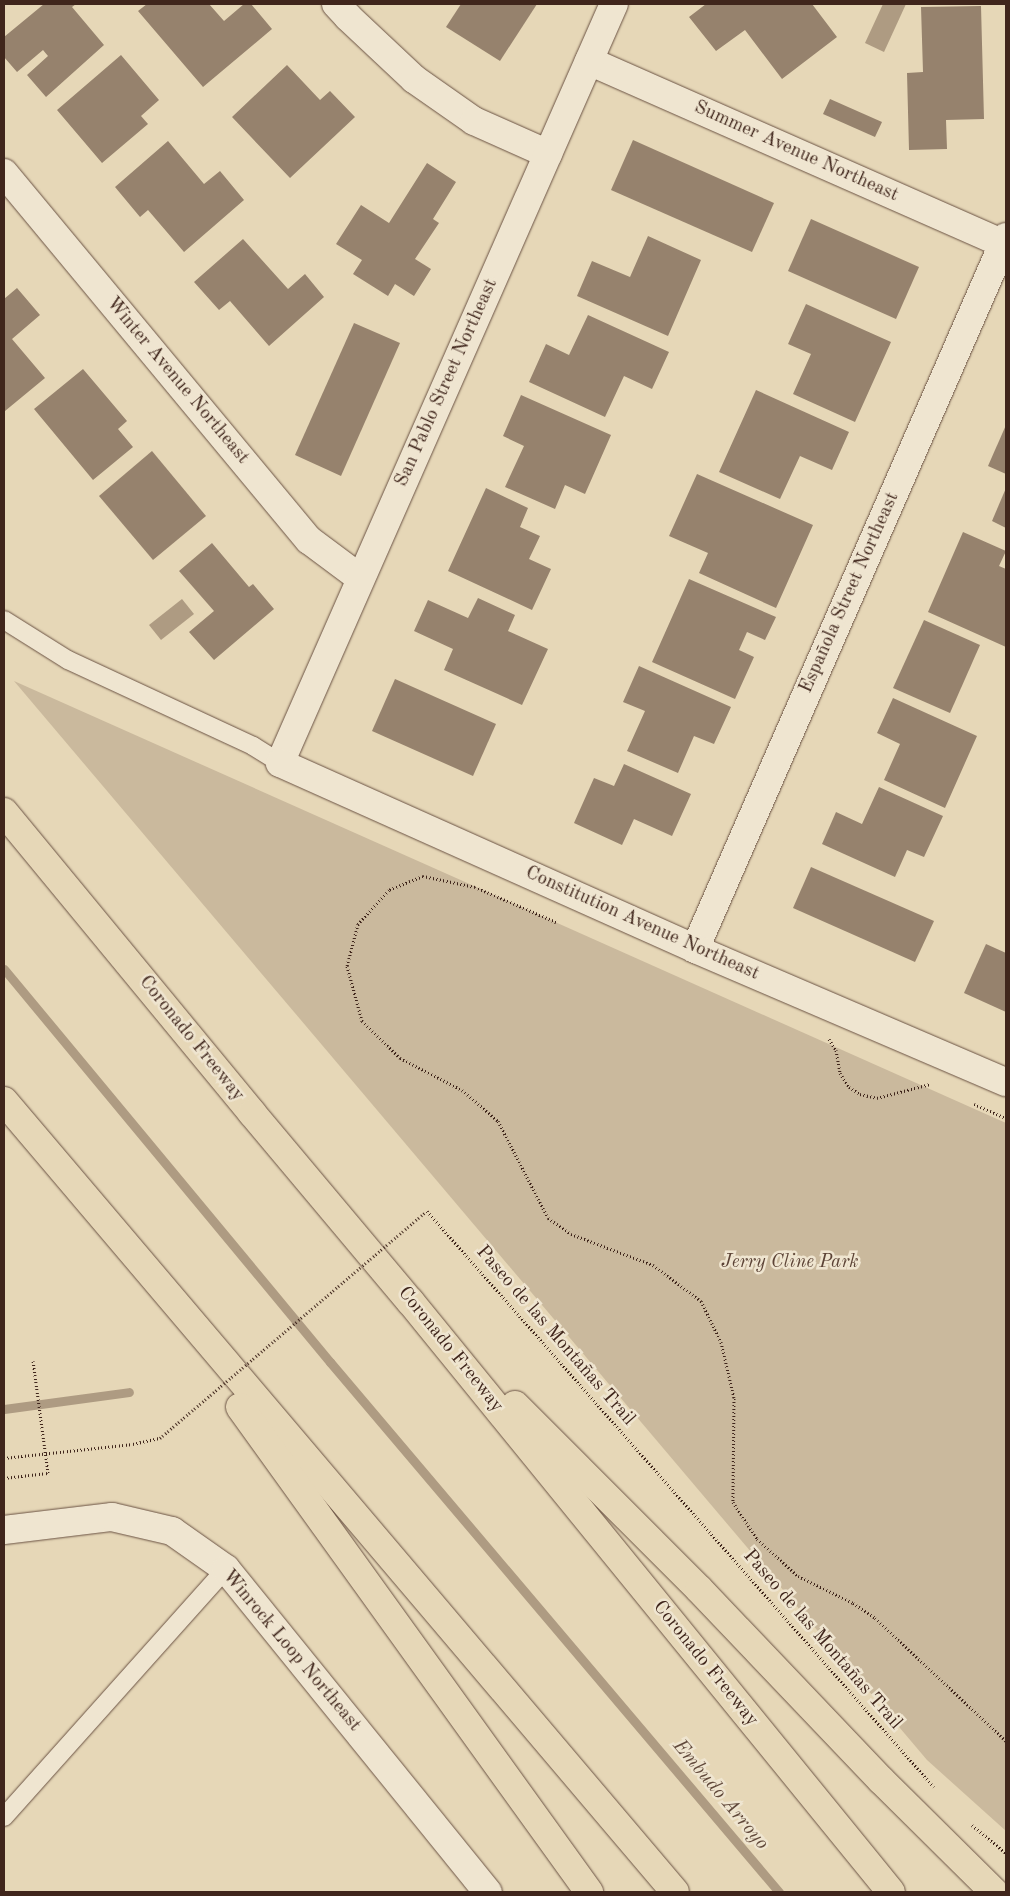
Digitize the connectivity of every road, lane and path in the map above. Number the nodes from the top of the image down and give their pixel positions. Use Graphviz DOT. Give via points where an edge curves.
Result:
graph roads {
  1 [pos="336,4"];
  2 [pos="614,4"];
  3 [pos="589,61"];
  4 [pos="548,154"];
  5 [pos="4,173"];
  6 [pos="1005,240"];
  7 [pos="360,578"];
  8 [pos="4,620"];
  9 [pos="280,763"];
  10 [pos="4,812"];
  11 [pos="556,922"];
  12 [pos="695,949"];
  13 [pos="820,1036"];
  14 [pos="1006,1082"];
  15 [pos="936,1087"];
  16 [pos="4,1101"];
  17 [pos="971,1102"];
  18 [pos="1006,1118"];
  19 [pos="126,1247"];
  20 [pos="410,1300"];
  21 [pos="33,1361"];
  22 [pos="4,1458"];
  23 [pos="4,1478"];
  24 [pos="4,1530"];
  25 [pos="226,1570"];
  26 [pos="1006,1741"];
  27 [pos="939,1792"];
  28 [pos="4,1817"];
  29 [pos="970,1823"];
  30 [pos="1006,1853"];
  31 [pos="488,1892"];
  32 [pos="589,1892"];
  33 [pos="675,1892"];
  34 [pos="891,1892"];
  35 [pos="994,1892"];
  1 -- 4 [label="street" via="414,79 474,121"];
  2 -- 3 [label="street, San Pablo Street Northeast"];
  3 -- 4 [label="street, San Pablo Street Northeast"];
  3 -- 6 [label="street, Summer Avenue Northeast"];
  4 -- 7 [label="street, San Pablo Street Northeast"];
  5 -- 7 [label="street, Winter Avenue Northeast" via="309,540"];
  6 -- 12 [label="street, Española Street Northeast"];
  7 -- 9 [label="street, San Pablo Street Northeast"];
  8 -- 9 [label="lane" via="68,660 253,746"];
  9 -- 12 [label="street, Constitution Avenue Northeast"];
  10 -- 20 [label="highway, Coronado Freeway" via="245,1106"];
  11 -- 26 [label="path" via="474,887 423,876 389,890 358,924 347,966 362,1021 400,1058 462,1090 498,1121 548,1218 571,1234 653,1265 701,1301 721,1342 734,1398 733,1502 757,1539 798,1576 853,1603 874,1618"];
  12 -- 14 [label="street, Constitution Avenue Northeast"];
  13 -- 15 [label="path" via="830,1040 836,1050 840,1073 849,1087 860,1094 877,1098 928,1083"];
  16 -- 19 [label="highway"];
  17 -- 18 [label="path"];
  19 -- 32 [label="highway"];
  19 -- 33 [label="highway"];
  20 -- 34 [label="highway, Coronado Freeway"];
  20 -- 35 [label="highway" via="699,1589 882,1781"];
  21 -- 23 [label="path" via="48,1473"];
  22 -- 27 [label="path, Paseo de las Montañas Trail, bridge" via="134,1444 160,1438 427,1211"];
  24 -- 25 [label="street, Winrock Loop Northeast" via="112,1517 172,1531"];
  25 -- 28 [label="lane"];
  25 -- 31 [label="street, Winrock Loop Northeast"];
  29 -- 30 [label="path"];
}
